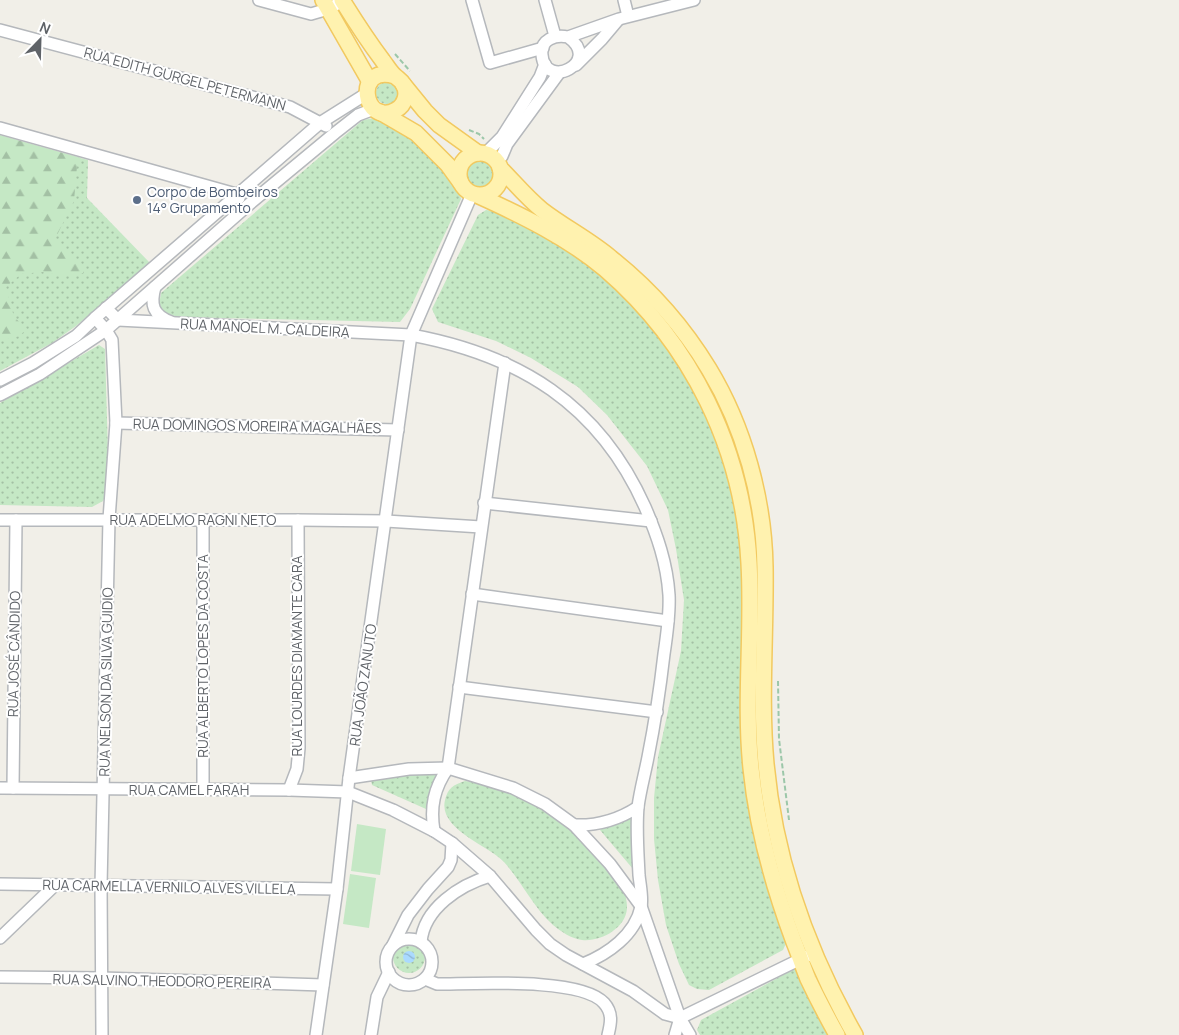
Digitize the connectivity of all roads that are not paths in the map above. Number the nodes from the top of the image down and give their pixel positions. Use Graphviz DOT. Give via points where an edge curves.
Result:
graph roads {
  1 [pos="259,0"];
  2 [pos="342,0"];
  3 [pos="472,0"];
  4 [pos="545,0"];
  5 [pos="624,0"];
  6 [pos="694,0"];
  7 [pos="326,4"];
  8 [pos="624,18"];
  9 [pos="0,30"];
  10 [pos="556,36"];
  11 [pos="568,37"];
  12 [pos="543,48"];
  13 [pos="545,64"];
  14 [pos="575,66"];
  15 [pos="559,72"];
  16 [pos="404,79"];
  17 [pos="368,88"];
  18 [pos="377,110"];
  19 [pos="320,123"];
  20 [pos="0,128"];
  21 [pos="335,133"];
  22 [pos="490,157"];
  23 [pos="471,191"];
  24 [pos="236,194"];
  25 [pos="247,206"];
  26 [pos="155,287"];
  27 [pos="106,308"];
  28 [pos="95,318"];
  29 [pos="118,320"];
  30 [pos="175,323"];
  31 [pos="106,330"];
  32 [pos="411,335"];
  33 [pos="505,364"];
  34 [pos="0,380"];
  35 [pos="0,395"];
  36 [pos="116,423"];
  37 [pos="398,430"];
  38 [pos="484,503"];
  39 [pos="0,520"];
  40 [pos="16,520"];
  41 [pos="109,520"];
  42 [pos="298,520"];
  43 [pos="651,520"];
  44 [pos="203,521"];
  45 [pos="386,522"];
  46 [pos="481,527"];
  47 [pos="472,594"];
  48 [pos="668,621"];
  49 [pos="459,687"];
  50 [pos="657,712"];
  51 [pos="448,768"];
  52 [pos="350,778"];
  53 [pos="0,788"];
  54 [pos="13,788"];
  55 [pos="104,789"];
  56 [pos="202,790"];
  57 [pos="289,790"];
  58 [pos="348,792"];
  59 [pos="638,807"];
  60 [pos="574,826"];
  61 [pos="434,831"];
  62 [pos="452,842"];
  63 [pos="490,876"];
  64 [pos="0,884"];
  65 [pos="55,885"];
  66 [pos="101,886"];
  67 [pos="337,889"];
  68 [pos="428,889"];
  69 [pos="442,903"];
  70 [pos="641,906"];
  71 [pos="0,938"];
  72 [pos="421,942"];
  73 [pos="393,945"];
  74 [pos="815,952"];
  75 [pos="800,959"];
  76 [pos="583,964"];
  77 [pos="389,972"];
  78 [pos="0,977"];
  79 [pos="102,978"];
  80 [pos="425,978"];
  81 [pos="323,985"];
  82 [pos="680,1018"];
  83 [pos="102,1035"];
  84 [pos="316,1035"];
  85 [pos="371,1035"];
  86 [pos="608,1035"];
  87 [pos="674,1035"];
  88 [pos="690,1035"];
  89 [pos="837,1035"];
  90 [pos="855,1035"];
  1 -- 7 [label="street" via="311,14"];
  2 -- 7 [label="street"];
  2 -- 16 [label="main road" via="364,37"];
  3 -- 12 [label="street" via="490,63"];
  4 -- 10 [label="street"];
  5 -- 8 [label="street"];
  6 -- 8 [label="street"];
  7 -- 17 [label="main road"];
  8 -- 11 [label="street"];
  8 -- 14 [label="street"];
  9 -- 19 [label="street, RUA EDITH GURGEL PETERMANN" via="290,107"];
  10 -- 11 [label="street"];
  10 -- 12 [label="street"];
  11 -- 14 [label="street" via="578,47"];
  12 -- 13 [label="street"];
  13 -- 15 [label="street" via="552,71"];
  13 -- 22 [label="street"];
  14 -- 15 [label="street"];
  15 -- 22 [label="street" via="507,144 502,156"];
  16 -- 17 [label="main road" via="381,74"];
  16 -- 18 [label="main road" via="404,103 393,112"];
  16 -- 22 [label="main road" via="439,126"];
  17 -- 18 [label="main road" via="368,101"];
  17 -- 19 [label="street"];
  18 -- 21 [label="street" via="358,115"];
  18 -- 23 [label="main road" via="416,133"];
  19 -- 21 [label="street, RUA EDITH GURGEL PETERMANN"];
  19 -- 24 [label="street"];
  20 -- 24 [label="street"];
  21 -- 25 [label="street"];
  22 -- 23 [label="main road" via="472,155 462,164 459,176"];
  22 -- 23 [label="main road" via="502,175 497,188 486,195"];
  22 -- 74 [label="main road" via="541,209 610,257 657,300 695,347 733,416 750,468 763,534 765,741 770,796 783,861"];
  23 -- 32 [label="street, RUA JOÃO ZANUTO"];
  23 -- 75 [label="main road" via="543,227 604,268 652,318 682,356 718,422 735,472 747,536 749,742 755,798 768,865"];
  24 -- 25 [label="street"];
  24 -- 27 [label="street"];
  25 -- 26 [label="street"];
  26 -- 29 [label="street"];
  26 -- 30 [label="street" via="152,298 157,314"];
  27 -- 28 [label="street"];
  27 -- 29 [label="street"];
  28 -- 31 [label="street"];
  28 -- 34 [label="street" via="76,336"];
  29 -- 30 [label="street, RUA MANOEL M. CALDEIRA"];
  29 -- 31 [label="street"];
  30 -- 32 [label="street, RUA MANOEL M. CALDEIRA"];
  31 -- 35 [label="street" via="40,374"];
  31 -- 36 [label="street, RUA NELSON DA SILVA GUIDIO" via="112,340"];
  32 -- 33 [label="street, RUA MANOEL M. CALDEIRA" via="467,348"];
  32 -- 37 [label="street, RUA JOÃO ZANUTO"];
  33 -- 38 [label="street"];
  33 -- 43 [label="street, RUA MANOEL M. CALDEIRA" via="544,384 579,411 609,443 633,480"];
  36 -- 37 [label="street, RUA DOMINGOS MOREIRA MAGALHÃES"];
  36 -- 41 [label="street, RUA NELSON DA SILVA GUIDIO"];
  37 -- 45 [label="street, RUA JOÃO ZANUTO"];
  38 -- 43 [label="street"];
  38 -- 46 [label="street"];
  39 -- 40 [label="street, RUA ADELMO RAGNI NETO"];
  40 -- 41 [label="street, RUA ADELMO RAGNI NETO"];
  40 -- 54 [label="street, RUA JOSÉ CÂNDIDO"];
  41 -- 44 [label="street, RUA ADELMO RAGNI NETO"];
  41 -- 55 [label="street, RUA NELSON DA SILVA GUIDIO"];
  42 -- 44 [label="street, RUA ADELMO RAGNI NETO"];
  42 -- 45 [label="street, RUA ADELMO RAGNI NETO"];
  42 -- 57 [label="street, RUA LOURDES DIAMANTE CARA" via="299,748 297,769"];
  43 -- 48 [label="street, RUA MANOEL M. CALDEIRA" via="666,570"];
  44 -- 56 [label="street, RUA ALBERTO LOPES DA COSTA"];
  45 -- 46 [label="street, RUA ADELMO RAGNI NETO"];
  45 -- 52 [label="street, RUA JOÃO ZANUTO"];
  46 -- 47 [label="street"];
  47 -- 48 [label="street"];
  47 -- 49 [label="street"];
  48 -- 50 [label="street, RUA MANOEL M. CALDEIRA"];
  49 -- 50 [label="street"];
  49 -- 51 [label="street"];
  50 -- 59 [label="street, RUA MANOEL M. CALDEIRA"];
  51 -- 52 [label="street" via="409,769"];
  51 -- 60 [label="street" via="513,788 545,804"];
  51 -- 61 [label="street" via="434,798"];
  52 -- 58 [label="street, RUA JOÃO ZANUTO"];
  53 -- 54 [label="street, RUA CAMEL FARAH"];
  54 -- 55 [label="street, RUA CAMEL FARAH"];
  55 -- 56 [label="street, RUA CAMEL FARAH"];
  55 -- 66 [label="street, RUA NELSON DA SILVA GUIDIO"];
  56 -- 57 [label="street, RUA CAMEL FARAH"];
  57 -- 58 [label="street, RUA CAMEL FARAH"];
  58 -- 61 [label="street"];
  58 -- 67 [label="street, RUA JOÃO ZANUTO"];
  59 -- 60 [label="street" via="614,820"];
  59 -- 70 [label="street, RUA MANOEL M. CALDEIRA"];
  60 -- 70 [label="street" via="610,864"];
  61 -- 62 [label="street"];
  62 -- 63 [label="street"];
  62 -- 68 [label="street" via="452,860"];
  63 -- 69 [label="street" via="464,886"];
  63 -- 76 [label="street" via="550,944"];
  64 -- 65 [label="street, RUA CARMELLA VERNILO ALVES VILLELA"];
  65 -- 66 [label="street, RUA CARMELLA VERNILO ALVES VILLELA"];
  65 -- 71 [label="street"];
  66 -- 67 [label="street, RUA CARMELLA VERNILO ALVES VILLELA"];
  66 -- 79 [label="street, RUA NELSON DA SILVA GUIDIO"];
  67 -- 81 [label="street, RUA JOÃO ZANUTO"];
  68 -- 69 [label="street"];
  68 -- 73 [label="street" via="408,916"];
  69 -- 72 [label="street" via="426,923"];
  70 -- 76 [label="street" via="619,942 596,959"];
  70 -- 82 [label="street"];
  72 -- 73 [label="street" via="404,939"];
  72 -- 80 [label="street" via="429,951 432,963"];
  73 -- 77 [label="street" via="386,961"];
  74 -- 75 [label="street"];
  74 -- 90 [label="main road"];
  75 -- 82 [label="street"];
  75 -- 89 [label="main road"];
  76 -- 82 [label="street" via="665,1014"];
  77 -- 80 [label="street" via="397,981 408,985"];
  77 -- 85 [label="street" via="377,997"];
  78 -- 79 [label="street, RUA SALVINO THEODORO PEREIRA"];
  79 -- 81 [label="street, RUA SALVINO THEODORO PEREIRA"];
  79 -- 83 [label="street, RUA NELSON DA SILVA GUIDIO"];
  80 -- 86 [label="street" via="438,984 537,984 576,989 598,997 608,1007 611,1020"];
  81 -- 84 [label="street, RUA JOÃO ZANUTO"];
  82 -- 87 [label="street"];
  82 -- 88 [label="street"];
}
